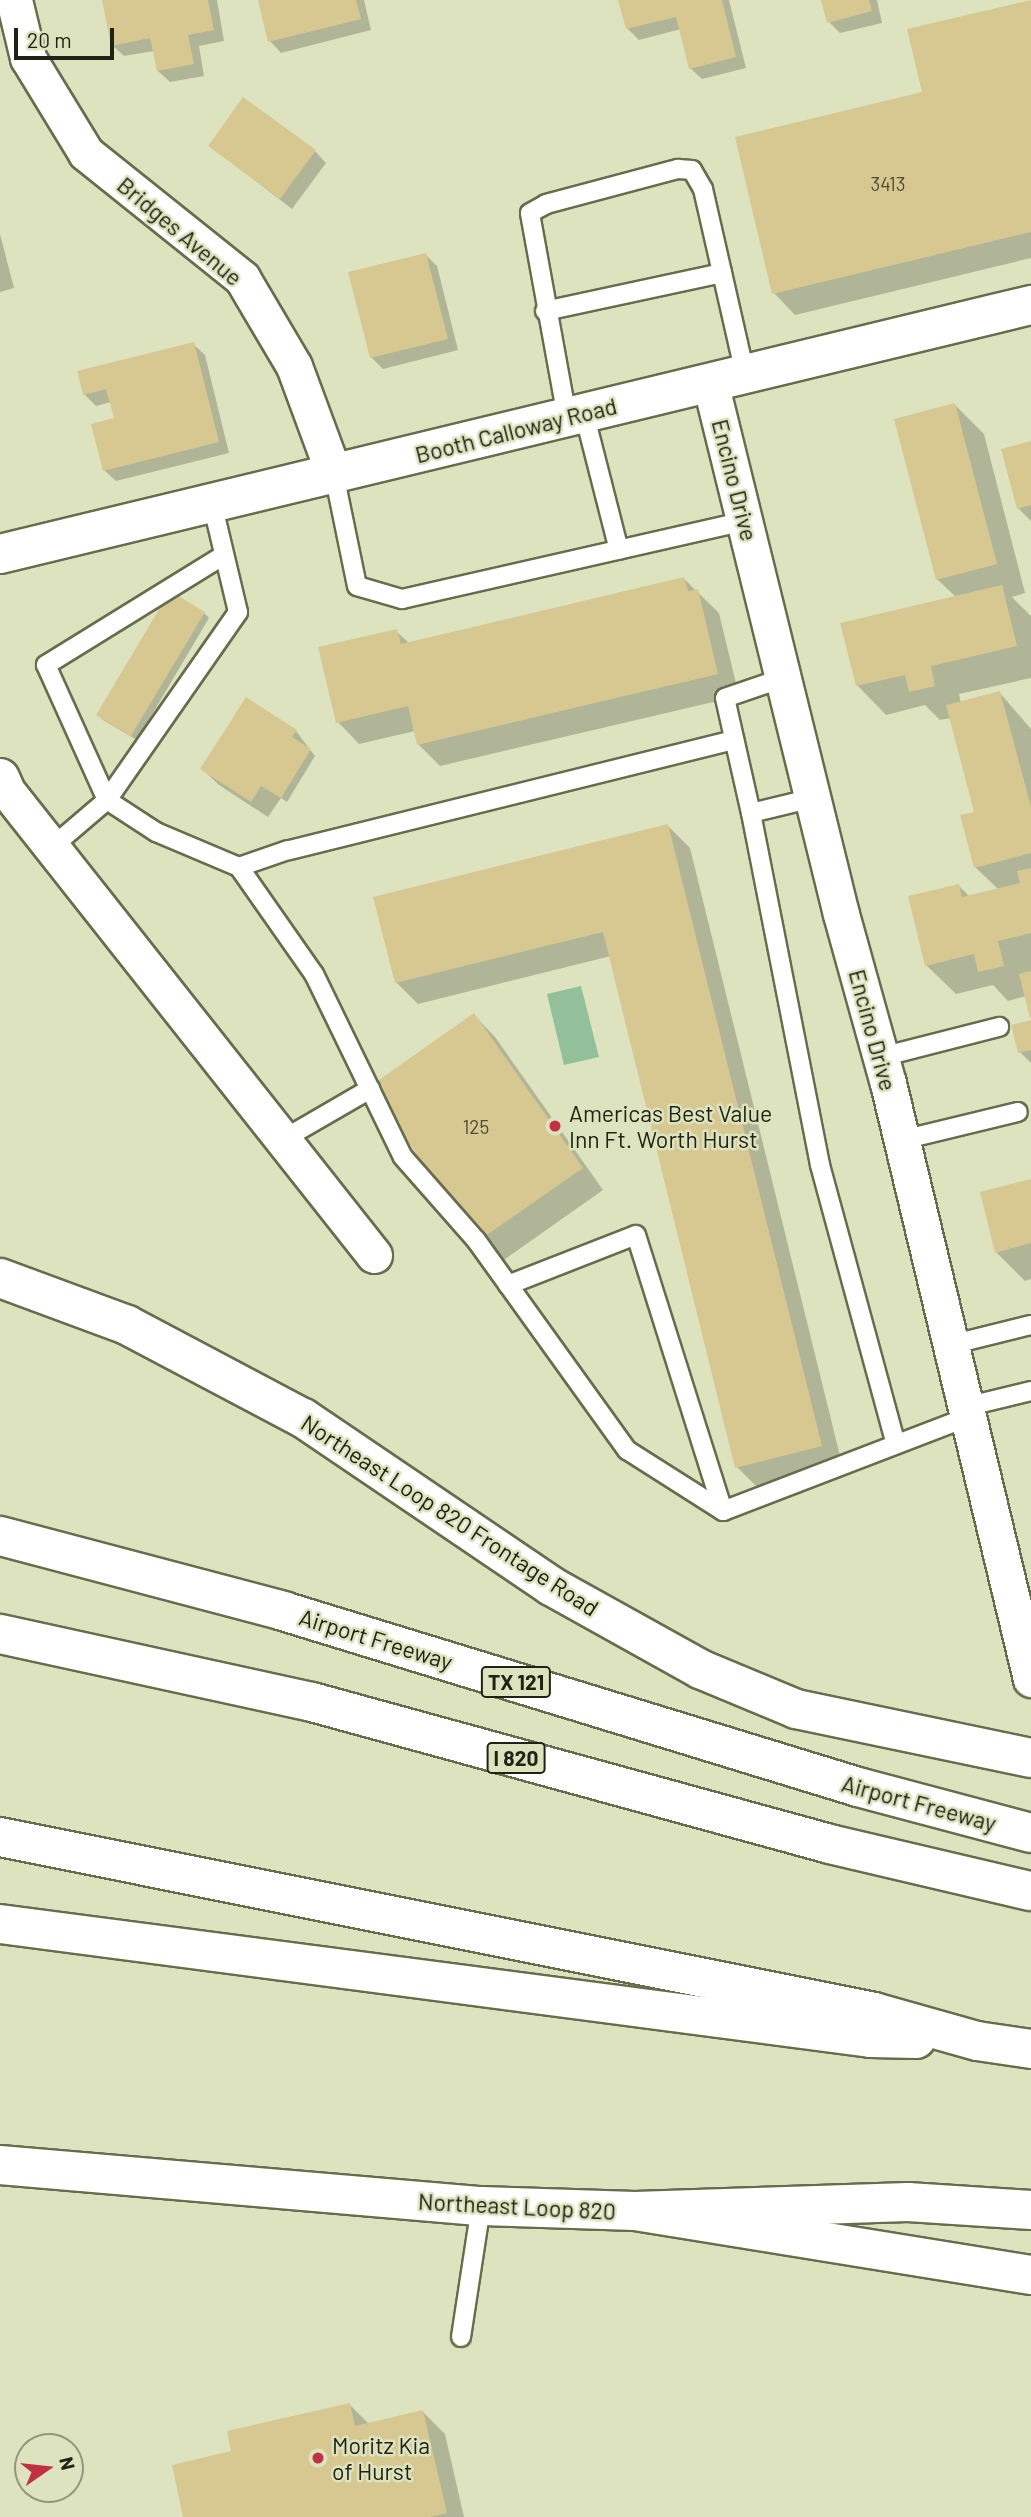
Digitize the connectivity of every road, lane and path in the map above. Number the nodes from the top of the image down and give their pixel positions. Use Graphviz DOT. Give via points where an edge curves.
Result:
graph roads {
  1 [pos="14,0"];
  2 [pos="722,273"];
  3 [pos="1031,305"];
  4 [pos="545,311"];
  5 [pos="728,378"];
  6 [pos="575,415"];
  7 [pos="334,474"];
  8 [pos="212,503"];
  9 [pos="745,521"];
  10 [pos="619,550"];
  11 [pos="0,554"];
  12 [pos="224,555"];
  13 [pos="783,678"];
  14 [pos="734,740"];
  15 [pos="2,783"];
  16 [pos="813,798"];
  17 [pos="107,800"];
  18 [pos="751,813"];
  19 [pos="52,847"];
  20 [pos="239,867"];
  21 [pos="999,1027"];
  22 [pos="881,1057"];
  23 [pos="370,1089"];
  24 [pos="1018,1112"];
  25 [pos="282,1140"];
  26 [pos="902,1140"];
  27 [pos="373,1255"];
  28 [pos="0,1278"];
  29 [pos="508,1285"];
  30 [pos="1031,1325"];
  31 [pos="950,1345"];
  32 [pos="1031,1391"];
  33 [pos="966,1412"];
  34 [pos="896,1444"];
  35 [pos="723,1511"];
  36 [pos="0,1536"];
  37 [pos="1024,1617"];
  38 [pos="0,1634"];
  39 [pos="1031,1679"];
  40 [pos="1031,1758"];
  41 [pos="1031,1833"];
  42 [pos="0,1837"];
  43 [pos="1031,1891"];
  44 [pos="0,1924"];
  45 [pos="977,2040"];
  46 [pos="1031,2049"];
  47 [pos="8,2166"];
  48 [pos="481,2206"];
  49 [pos="1031,2210"];
  50 [pos="635,2211"];
  51 [pos="1031,2275"];
  52 [pos="461,2337"];
  1 -- 7 [label="street, Bridges Avenue" via="29,58 86,153 242,278 294,366"];
  2 -- 4 [label="lane"];
  2 -- 4 [label="lane" via="703,189 692,170 678,169 546,204 530,213"];
  2 -- 5 [label="lane"];
  3 -- 5 [label="main road, Booth Calloway Road"];
  4 -- 6 [label="lane"];
  5 -- 6 [label="main road, Booth Calloway Road"];
  5 -- 9 [label="street, Encino Drive"];
  6 -- 7 [label="main road, Booth Calloway Road"];
  6 -- 10 [label="lane"];
  7 -- 8 [label="main road, Booth Calloway Road"];
  7 -- 10 [label="lane" via="357,586 391,596 402,598"];
  8 -- 11 [label="main road, Booth Calloway Road"];
  8 -- 12 [label="lane"];
  9 -- 10 [label="lane"];
  9 -- 13 [label="street, Encino Drive"];
  12 -- 17 [label="lane" via="238,612"];
  12 -- 17 [label="lane" via="46,665"];
  13 -- 14 [label="lane" via="725,698"];
  13 -- 16 [label="street, Encino Drive"];
  14 -- 18 [label="lane"];
  14 -- 20 [label="lane" via="288,850"];
  15 -- 19 [label="street"];
  16 -- 18 [label="lane"];
  16 -- 22 [label="street, Encino Drive"];
  17 -- 19 [label="lane"];
  17 -- 20 [label="lane" via="156,832"];
  18 -- 34 [label="lane" via="821,1165"];
  19 -- 25 [label="street"];
  20 -- 23 [label="lane" via="314,974"];
  21 -- 22 [label="lane"];
  22 -- 26 [label="street, Encino Drive"];
  23 -- 25 [label="lane"];
  23 -- 29 [label="lane" via="403,1157"];
  24 -- 26 [label="lane"];
  25 -- 27 [label="street"];
  26 -- 31 [label="street, Encino Drive"];
  28 -- 40 [label="main road, Northeast Loop 820 Frontage Road" via="127,1325 303,1418 551,1586 700,1669 796,1709"];
  29 -- 35 [label="lane" via="627,1450"];
  29 -- 35 [label="lane" via="636,1236"];
  30 -- 31 [label="lane"];
  31 -- 33 [label="street, Encino Drive"];
  32 -- 33 [label="lane"];
  33 -- 34 [label="lane"];
  33 -- 37 [label="street, Encino Drive"];
  34 -- 35 [label="lane"];
  36 -- 41 [label="main road, Airport Freeway / TX 121" via="283,1611 858,1787"];
  37 -- 39 [label="street, Encino Drive"];
  38 -- 43 [label="main road, I 820" via="312,1702 830,1844"];
  42 -- 45 [label="main road" via="874,2012"];
  44 -- 45 [label="main road" via="871,2038"];
  45 -- 46 [label="main road"];
  47 -- 48 [label="main road, Northeast Loop 820"];
  48 -- 50 [label="main road, Northeast Loop 820"];
  48 -- 52 [label="lane"];
  49 -- 50 [label="main road" via="908,2202"];
  50 -- 51 [label="main road, Northeast Loop 820"];
}
